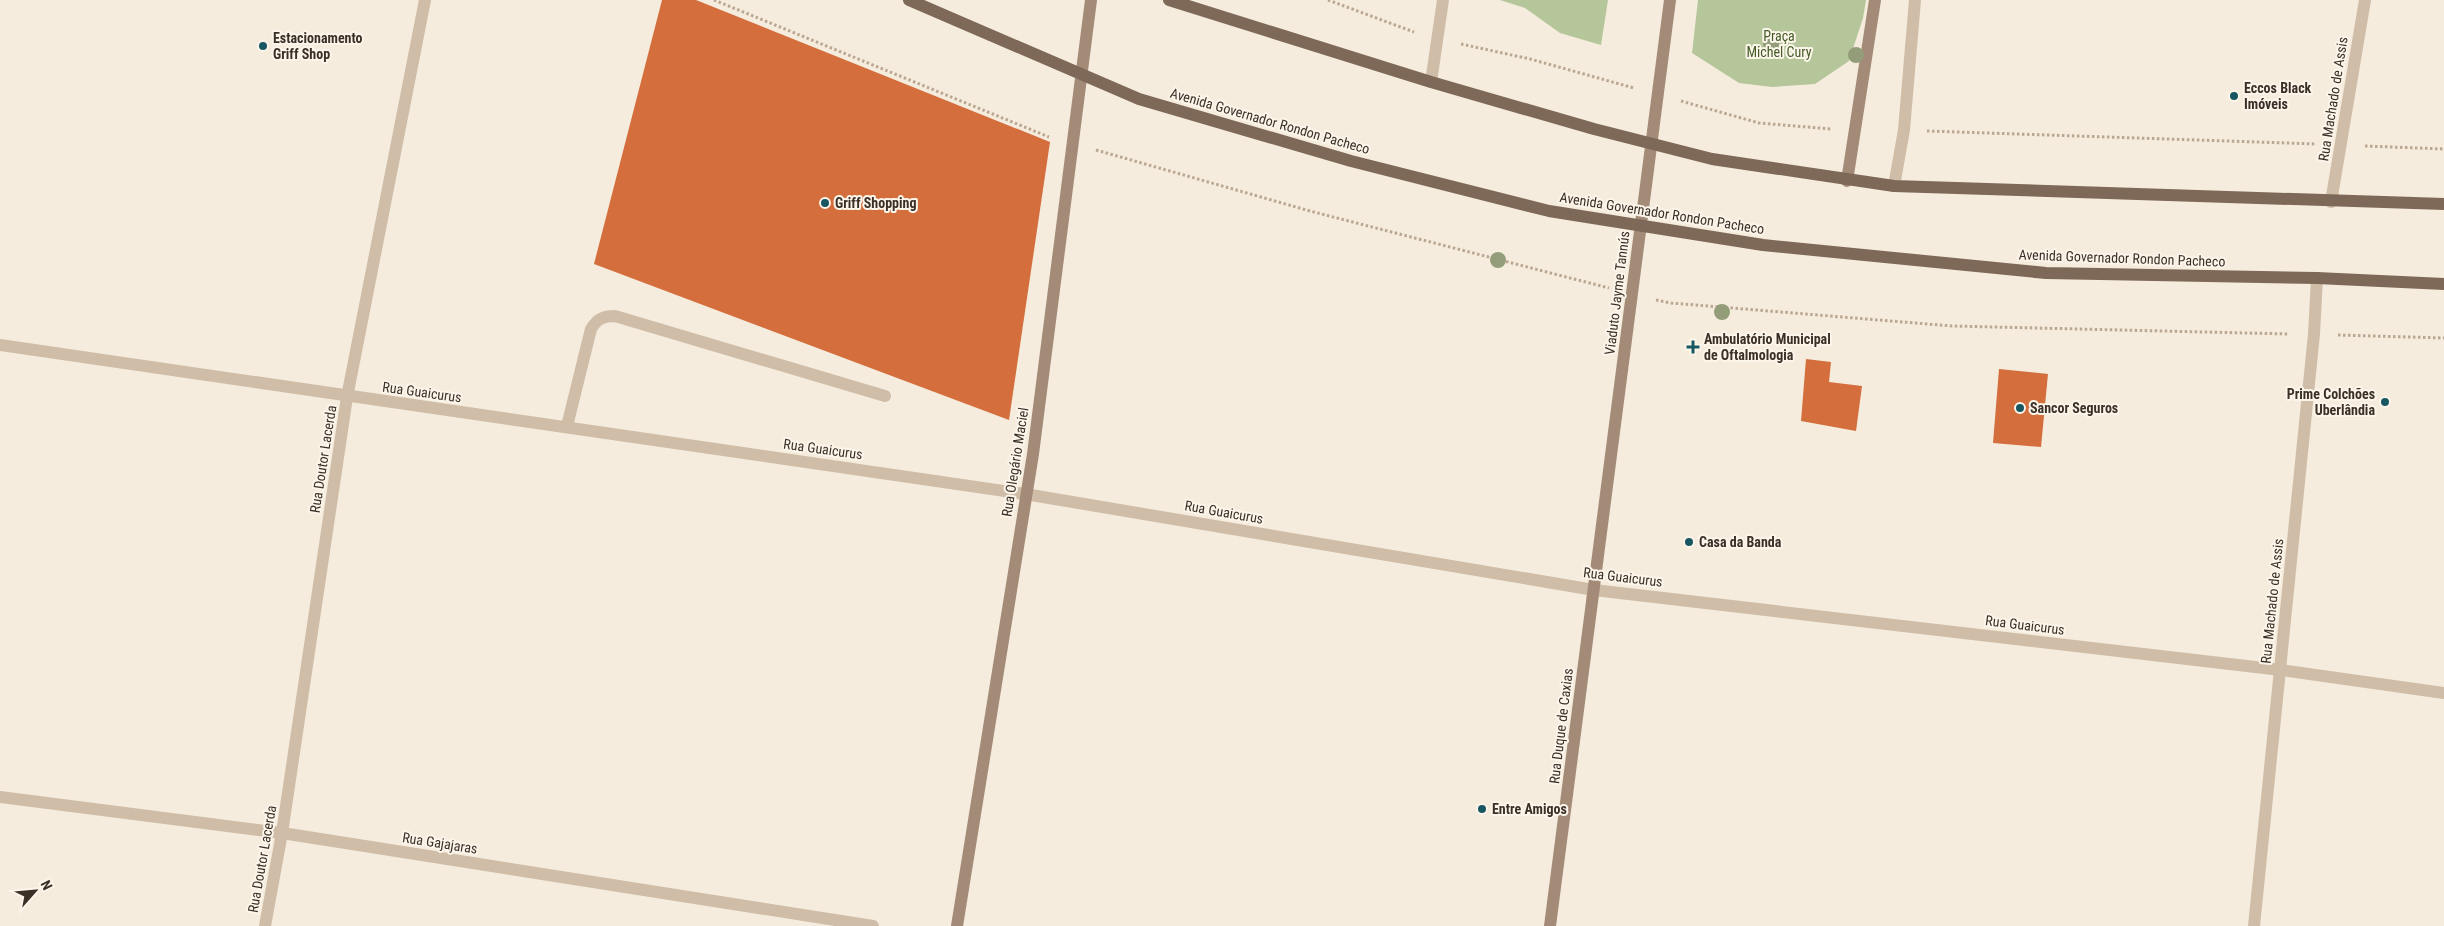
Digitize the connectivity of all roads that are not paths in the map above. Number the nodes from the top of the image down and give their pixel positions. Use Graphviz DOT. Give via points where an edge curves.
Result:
graph roads {
  1 [pos="425,0"];
  2 [pos="909,0"];
  3 [pos="1091,0"];
  4 [pos="1169,0"];
  5 [pos="1443,0"];
  6 [pos="1670,0"];
  7 [pos="1875,0"];
  8 [pos="1916,0"];
  9 [pos="2365,0"];
  10 [pos="1431,82"];
  11 [pos="1847,181"];
  12 [pos="1894,186"];
  13 [pos="2331,202"];
  14 [pos="2444,204"];
  15 [pos="2318,278"];
  16 [pos="2444,284"];
  17 [pos="0,345"];
  18 [pos="885,396"];
  19 [pos="347,397"];
  20 [pos="567,426"];
  21 [pos="1025,494"];
  22 [pos="1594,590"];
  23 [pos="2281,670"];
  24 [pos="2444,693"];
  25 [pos="0,797"];
  26 [pos="282,833"];
  27 [pos="265,926"];
  28 [pos="873,926"];
  29 [pos="957,926"];
  30 [pos="1550,926"];
  31 [pos="2254,926"];
  1 -- 19 [label="street, Rua Doutor Lacerda"];
  2 -- 15 [label="main road, Avenida Governador Rondon Pacheco" via="1139,99 1351,161 1549,211 1762,245 2046,273"];
  3 -- 21 [label="main road, Rua Olegário Maciel" via="1033,454"];
  4 -- 10 [label="main road"];
  5 -- 10 [label="street"];
  6 -- 22 [label="main road, Viaduto Jayme Tannús"];
  7 -- 11 [label="main road"];
  8 -- 12 [label="street" via="1904,130"];
  9 -- 13 [label="street, Rua Machado de Assis"];
  10 -- 11 [label="main road" via="1712,159"];
  11 -- 12 [label="main road"];
  12 -- 13 [label="main road"];
  13 -- 14 [label="main road"];
  15 -- 16 [label="main road, Avenida Governador Rondon Pacheco"];
  15 -- 23 [label="street, Rua Machado de Assis"];
  17 -- 19 [label="street, Rua Guaicurus"];
  18 -- 20 [label="street" via="615,316 605,316 591,329"];
  19 -- 20 [label="street, Rua Guaicurus"];
  19 -- 26 [label="street, Rua Doutor Lacerda"];
  20 -- 21 [label="street, Rua Guaicurus"];
  21 -- 22 [label="street, Rua Guaicurus"];
  21 -- 29 [label="main road, Rua Olegário Maciel"];
  22 -- 23 [label="street, Rua Guaicurus"];
  22 -- 30 [label="main road, Rua Duque de Caxias"];
  23 -- 24 [label="street, Rua Guaicurus"];
  23 -- 31 [label="street, Rua Machado de Assis"];
  25 -- 26 [label="street, Rua Gajajaras"];
  26 -- 27 [label="street, Rua Doutor Lacerda"];
  26 -- 28 [label="street, Rua Gajajaras"];
}
